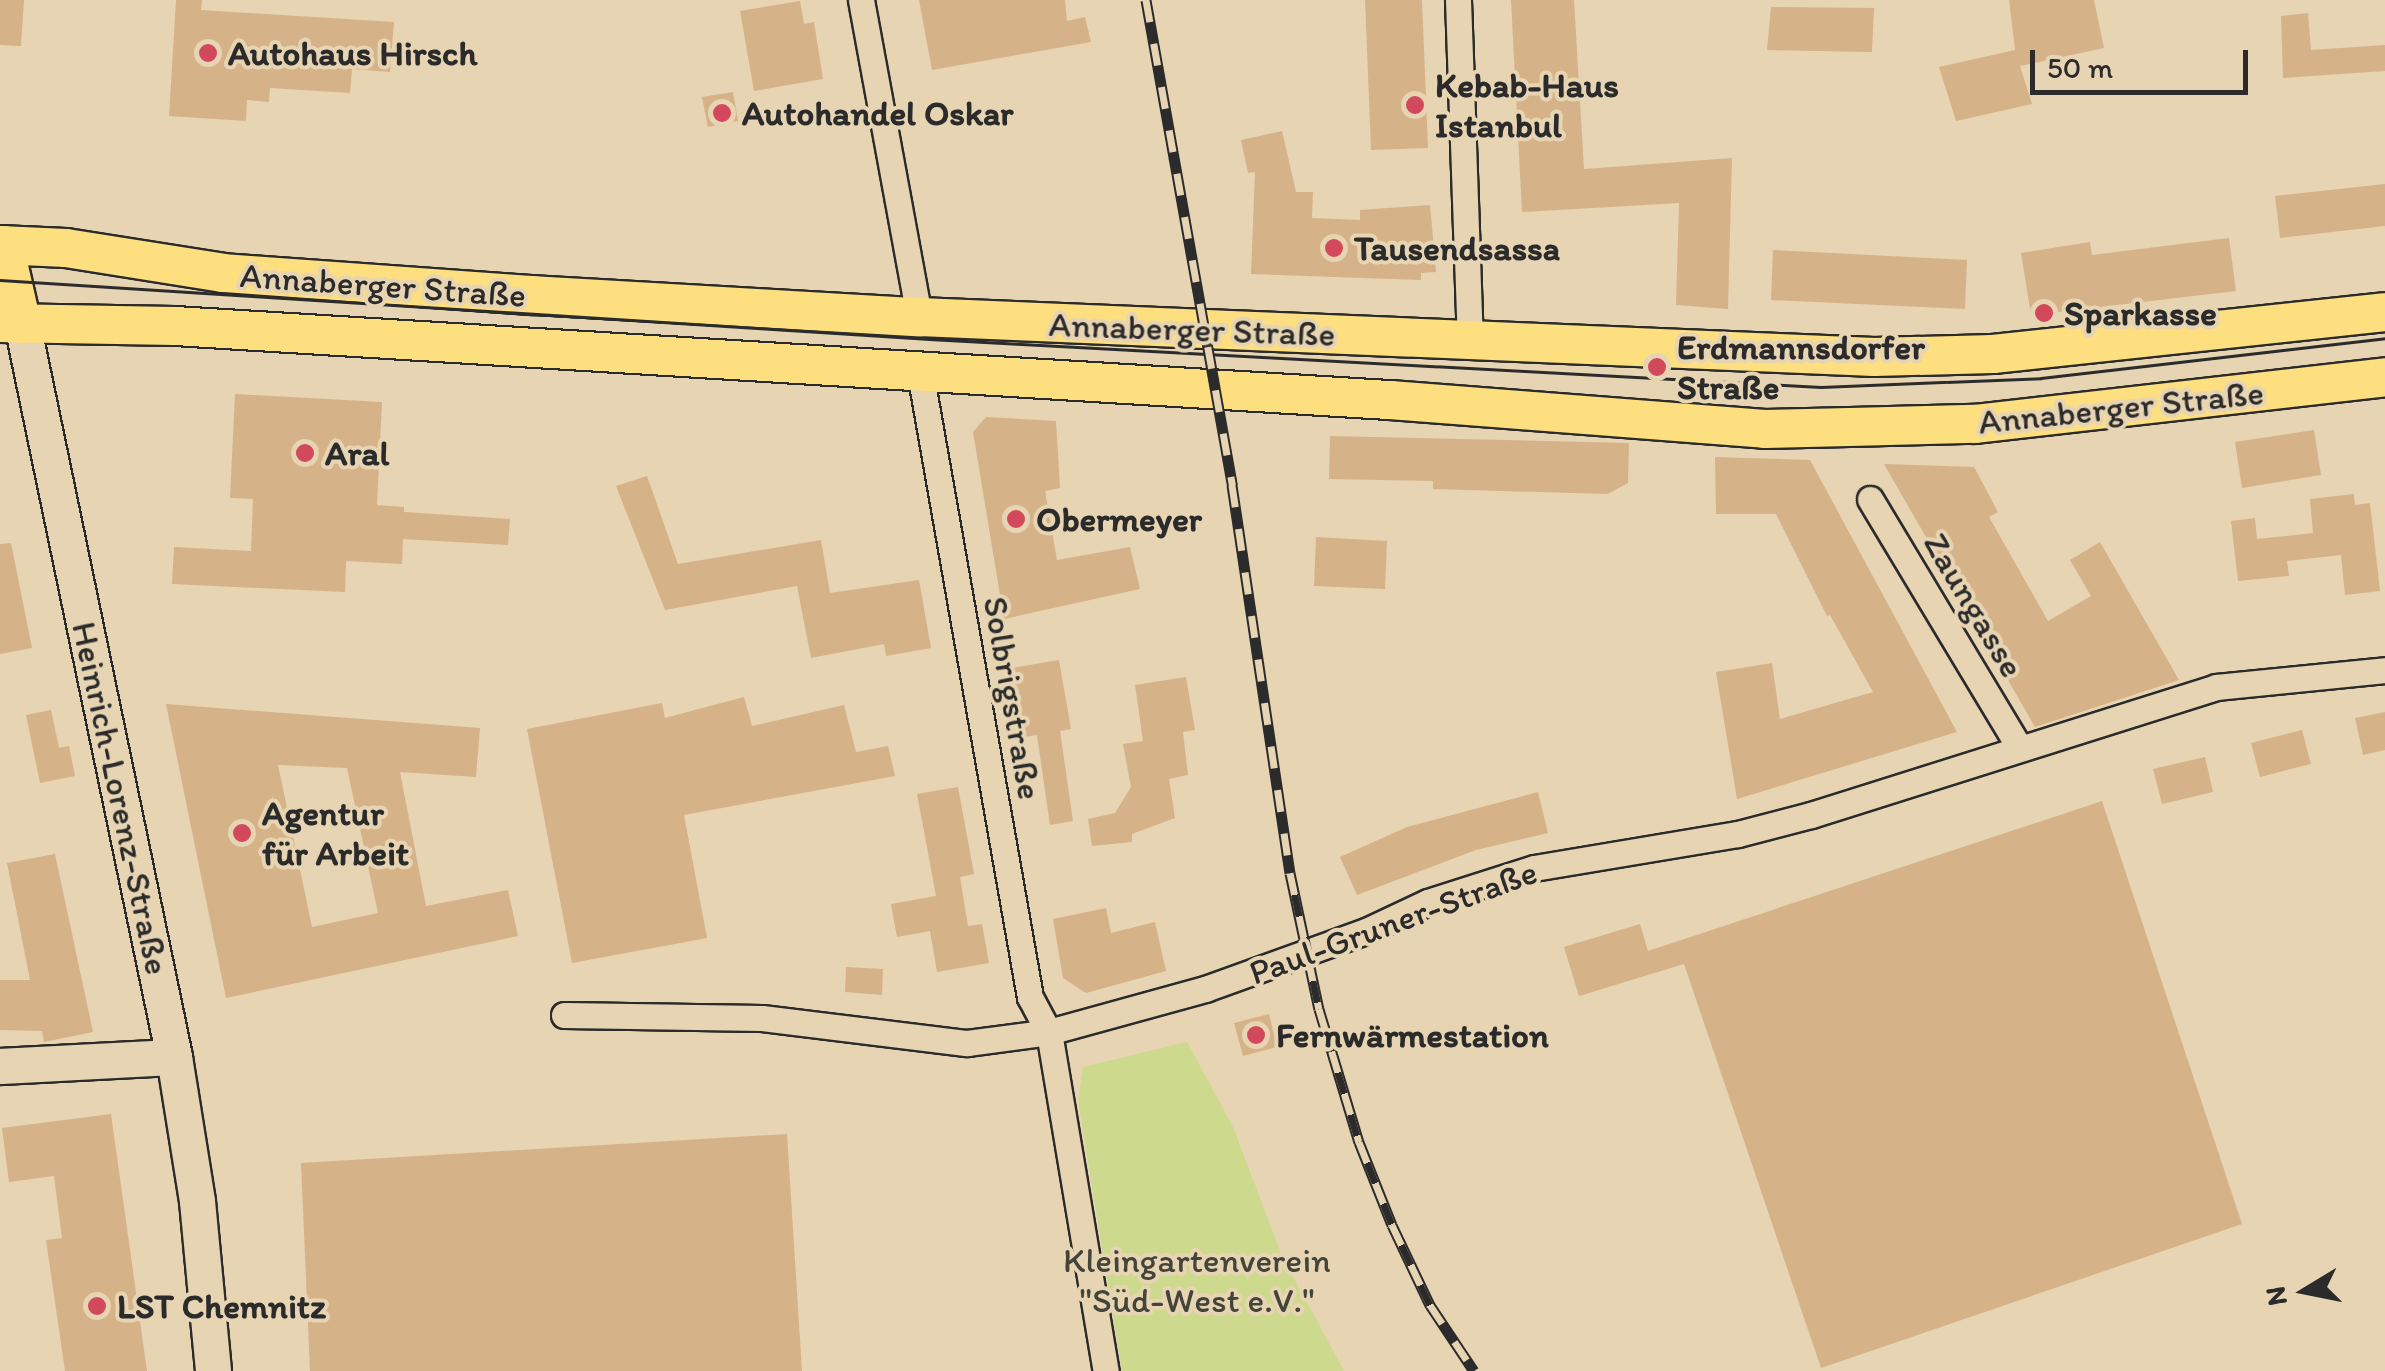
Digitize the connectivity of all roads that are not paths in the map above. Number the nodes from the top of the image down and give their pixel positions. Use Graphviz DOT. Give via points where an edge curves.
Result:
graph roads {
  1 [pos="861,0"];
  2 [pos="1458,0"];
  3 [pos="1,240"];
  4 [pos="2385,312"];
  5 [pos="919,317"];
  6 [pos="11,323"];
  7 [pos="1470,341"];
  8 [pos="920,372"];
  9 [pos="2385,377"];
  10 [pos="1470,406"];
  11 [pos="1870,498"];
  12 [pos="2385,670"];
  13 [pos="2019,747"];
  14 [pos="564,1014"];
  15 [pos="1049,1032"];
  16 [pos="174,1057"];
  17 [pos="0,1066"];
  18 [pos="213,1371"];
  19 [pos="1106,1371"];
  1 -- 5 [label="street"];
  2 -- 7 [label="street"];
  3 -- 5 [label="main road, Annaberger Straße" via="223,273"];
  3 -- 6 [label="main road, Heinrich-Lorenz-Straße"];
  4 -- 7 [label="main road, Annaberger Straße" via="1993,354 1874,357"];
  5 -- 7 [label="main road, Annaberger Straße"];
  6 -- 8 [label="main road, Annaberger Straße" via="175,326"];
  6 -- 16 [label="street, Heinrich-Lorenz-Straße"];
  7 -- 10 [label="main road"];
  8 -- 10 [label="main road, Annaberger Straße"];
  8 -- 15 [label="street, Solbrigstraße" via="1030,996"];
  9 -- 10 [label="main road, Annaberger Straße" via="1908,428 1701,426"];
  11 -- 13 [label="street, Zaungasse"];
  12 -- 13 [label="street, Paul-Gruner-Straße" via="2216,687"];
  13 -- 15 [label="street, Paul-Gruner-Straße" via="1888,793 1738,834 1534,868 1205,989"];
  14 -- 15 [label="street, Paul-Gruner-Straße" via="762,1018 967,1043"];
  15 -- 19 [label="street, Solbrigstraße"];
  16 -- 17 [label="street"];
  16 -- 18 [label="street, Heinrich-Lorenz-Straße" via="197,1201"];
}
